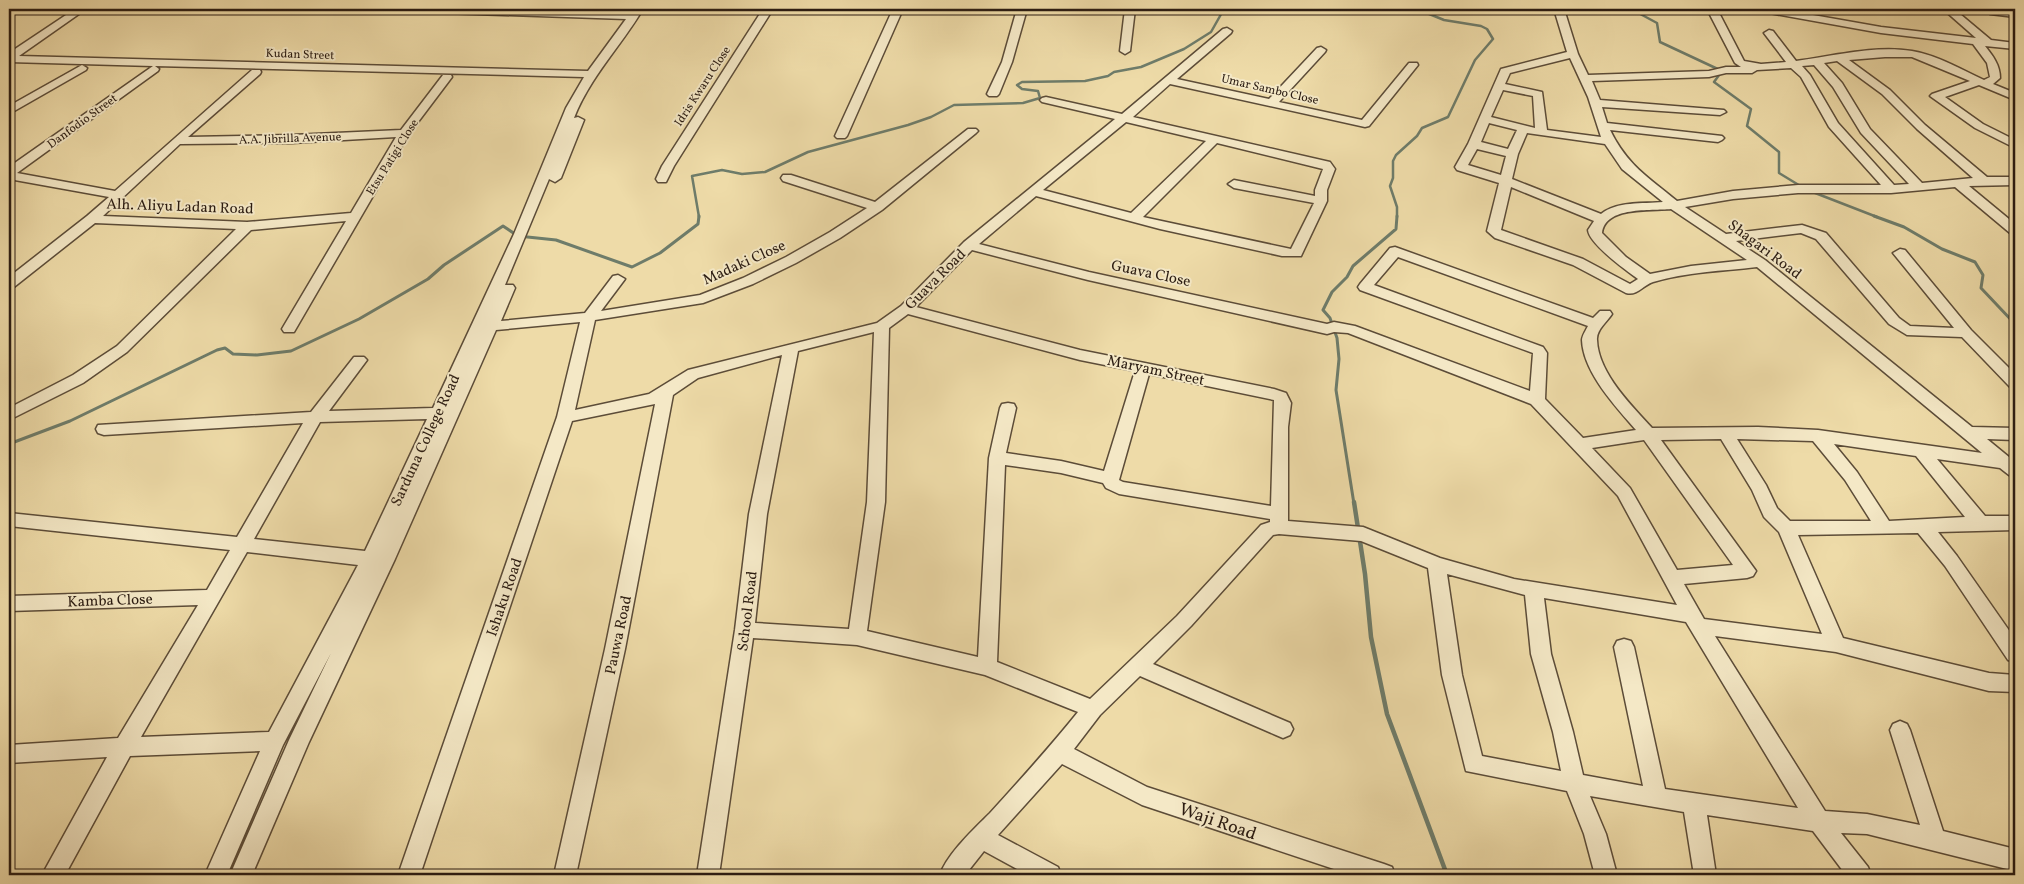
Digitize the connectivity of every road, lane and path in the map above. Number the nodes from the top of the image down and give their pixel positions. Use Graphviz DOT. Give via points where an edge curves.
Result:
graph roads {
  1 [pos="80,9"];
  2 [pos="414,9"];
  3 [pos="650,9"];
  4 [pos="768,9"];
  5 [pos="898,9"];
  6 [pos="1022,9"];
  7 [pos="1130,9"];
  8 [pos="1560,9"];
  9 [pos="1712,9"];
  10 [pos="1764,9"];
  11 [pos="1948,9"];
  12 [pos="507,10"];
  13 [pos="636,12"];
  14 [pos="1994,12"];
  15 [pos="2015,14"];
  16 [pos="1227,31"];
  17 [pos="1769,33"];
  18 [pos="1983,42"];
  19 [pos="2015,46"];
  20 [pos="1321,50"];
  21 [pos="1125,51"];
  22 [pos="1573,54"];
  23 [pos="9,58"];
  24 [pos="1838,58"];
  25 [pos="1818,62"];
  26 [pos="1793,64"];
  27 [pos="9,65"];
  28 [pos="1413,65"];
  29 [pos="82,68"];
  30 [pos="154,69"];
  31 [pos="256,72"];
  32 [pos="447,76"];
  33 [pos="589,77"];
  34 [pos="1585,78"];
  35 [pos="1170,81"];
  36 [pos="1981,83"];
  37 [pos="1500,86"];
  38 [pos="993,94"];
  39 [pos="2015,97"];
  40 [pos="1046,100"];
  41 [pos="1272,103"];
  42 [pos="1595,103"];
  43 [pos="9,112"];
  44 [pos="1720,112"];
  45 [pos="1124,118"];
  46 [pos="1485,120"];
  47 [pos="1602,126"];
  48 [pos="1523,130"];
  49 [pos="972,131"];
  50 [pos="404,133"];
  51 [pos="1541,133"];
  52 [pos="841,136"];
  53 [pos="1718,138"];
  54 [pos="1214,139"];
  55 [pos="177,141"];
  56 [pos="1609,141"];
  57 [pos="1474,144"];
  58 [pos="2015,145"];
  59 [pos="1512,154"];
  60 [pos="9,174"];
  61 [pos="787,178"];
  62 [pos="662,179"];
  63 [pos="1506,181"];
  64 [pos="1984,181"];
  65 [pos="2015,181"];
  66 [pos="1958,183"];
  67 [pos="1234,184"];
  68 [pos="1920,187"];
  69 [pos="1891,189"];
  70 [pos="1035,192"];
  71 [pos="118,195"];
  72 [pos="1321,201"];
  73 [pos="1674,205"];
  74 [pos="877,207"];
  75 [pos="356,216"];
  76 [pos="1134,218"];
  77 [pos="92,219"];
  78 [pos="1602,219"];
  79 [pos="247,226"];
  80 [pos="2015,230"];
  81 [pos="1724,238"];
  82 [pos="524,240"];
  83 [pos="969,245"];
  84 [pos="1900,254"];
  85 [pos="1760,263"];
  86 [pos="618,279"];
  87 [pos="1647,279"];
  88 [pos="9,284"];
  89 [pos="906,309"];
  90 [pos="589,317"];
  91 [pos="492,326"];
  92 [pos="882,326"];
  93 [pos="289,329"];
  94 [pos="1966,333"];
  95 [pos="791,348"];
  96 [pos="359,360"];
  97 [pos="1143,368"];
  98 [pos="2015,383"];
  99 [pos="665,395"];
  100 [pos="1537,400"];
  101 [pos="1008,408"];
  102 [pos="438,413"];
  103 [pos="9,415"];
  104 [pos="314,417"];
  105 [pos="565,417"];
  106 [pos="104,430"];
  107 [pos="1967,432"];
  108 [pos="1725,433"];
  109 [pos="1648,434"];
  110 [pos="2015,434"];
  111 [pos="1818,436"];
  112 [pos="1578,444"];
  113 [pos="1922,452"];
  114 [pos="997,458"];
  115 [pos="2009,467"];
  116 [pos="1110,479"];
  117 [pos="9,519"];
  118 [pos="1279,521"];
  119 [pos="1980,523"];
  120 [pos="2015,523"];
  121 [pos="1922,525"];
  122 [pos="1786,528"];
  123 [pos="1884,528"];
  124 [pos="242,545"];
  125 [pos="378,560"];
  126 [pos="1436,564"];
  127 [pos="1671,578"];
  128 [pos="1534,589"];
  129 [pos="212,597"];
  130 [pos="9,604"];
  131 [pos="1696,620"];
  132 [pos="745,630"];
  133 [pos="857,637"];
  134 [pos="1836,644"];
  135 [pos="1624,647"];
  136 [pos="2015,654"];
  137 [pos="1138,666"];
  138 [pos="987,668"];
  139 [pos="2015,684"];
  140 [pos="1093,709"];
  141 [pos="1283,729"];
  142 [pos="1900,730"];
  143 [pos="276,741"];
  144 [pos="124,747"];
  145 [pos="1059,752"];
  146 [pos="9,754"];
  147 [pos="1574,782"];
  148 [pos="1656,798"];
  149 [pos="1694,804"];
  150 [pos="1819,820"];
  151 [pos="981,838"];
  152 [pos="1935,839"];
  153 [pos="2015,860"];
  154 [pos="53,875"];
  155 [pos="216,875"];
  156 [pos="240,875"];
  157 [pos="410,875"];
  158 [pos="565,875"];
  159 [pos="708,875"];
  160 [pos="950,875"];
  161 [pos="1050,875"];
  162 [pos="1384,875"];
  163 [pos="1606,875"];
  164 [pos="1705,875"];
  165 [pos="1860,875"];
  1 -- 23 [label="street"];
  2 -- 12 [label="street"];
  3 -- 82 [label="street, Sarduna College Road" via="583,108"];
  4 -- 62 [label="street, Idris Kwaru Close"];
  5 -- 52 [label="street"];
  6 -- 38 [label="street" via="1007,62"];
  7 -- 21 [label="street"];
  8 -- 22 [label="street, Shagari Road"];
  9 -- 26 [label="street" via="1740,63 1748,66"];
  10 -- 18 [label="street" via="1866,27"];
  11 -- 18 [label="street"];
  12 -- 13 [label="street"];
  13 -- 33 [label="street, Sarduna College Road"];
  14 -- 15 [label="street"];
  16 -- 35 [label="street, Guava Road"];
  17 -- 26 [label="street"];
  18 -- 19 [label="street"];
  18 -- 36 [label="street" via="1992,61 1995,78"];
  20 -- 41 [label="street"];
  22 -- 34 [label="street, Shagari Road"];
  22 -- 37 [label="street" via="1505,71"];
  23 -- 33 [label="street, Kudan Street"];
  24 -- 25 [label="street"];
  24 -- 36 [label="street" via="1912,54"];
  24 -- 64 [label="street" via="1886,92"];
  25 -- 26 [label="street"];
  25 -- 68 [label="street" via="1838,86 1865,131"];
  26 -- 34 [label="street" via="1764,70"];
  26 -- 69 [label="street" via="1804,75 1832,125"];
  27 -- 29 [label="street"];
  28 -- 41 [label="street, Umar Sambo Close" via="1365,124"];
  29 -- 30 [label="street"];
  29 -- 43 [label="street"];
  30 -- 31 [label="street"];
  30 -- 60 [label="street, Danfodio Street"];
  31 -- 32 [label="street"];
  31 -- 55 [label="street"];
  32 -- 33 [label="street"];
  32 -- 50 [label="street, Etsu Patigi Close"];
  33 -- 82 [label="street, Sarduna College Road" via="572,108"];
  34 -- 42 [label="street, Shagari Road"];
  35 -- 41 [label="street, Umar Sambo Close"];
  35 -- 45 [label="street, Guava Road"];
  36 -- 39 [label="street"];
  36 -- 58 [label="street" via="1936,96 1979,126"];
  37 -- 46 [label="street"];
  37 -- 51 [label="street" via="1538,94"];
  40 -- 45 [label="street"];
  42 -- 44 [label="street"];
  42 -- 47 [label="street, Shagari Road"];
  45 -- 54 [label="street"];
  45 -- 70 [label="street, Guava Road"];
  46 -- 48 [label="street"];
  46 -- 57 [label="street"];
  47 -- 53 [label="street"];
  47 -- 56 [label="street, Shagari Road"];
  48 -- 51 [label="street"];
  48 -- 59 [label="street"];
  49 -- 74 [label="street, Madaki Close"];
  50 -- 55 [label="street, A.A. Jibrilla Avenue"];
  50 -- 75 [label="street, Etsu Patigi Close"];
  51 -- 56 [label="street"];
  54 -- 72 [label="street" via="1326,165 1329,169"];
  54 -- 76 [label="street"];
  55 -- 71 [label="street"];
  56 -- 73 [label="street, Shagari Road" via="1626,166"];
  57 -- 59 [label="street"];
  57 -- 63 [label="street" via="1461,167"];
  59 -- 63 [label="street"];
  60 -- 71 [label="street"];
  61 -- 74 [label="street"];
  63 -- 78 [label="street"];
  63 -- 87 [label="street" via="1494,231 1578,262 1631,290"];
  64 -- 65 [label="street"];
  64 -- 66 [label="street"];
  66 -- 68 [label="street"];
  66 -- 80 [label="street"];
  67 -- 72 [label="street"];
  68 -- 69 [label="street"];
  69 -- 73 [label="street" via="1798,189 1732,194"];
  70 -- 76 [label="street"];
  70 -- 83 [label="street, Guava Road"];
  71 -- 77 [label="street"];
  72 -- 76 [label="street" via="1296,253"];
  73 -- 78 [label="street" via="1620,209"];
  73 -- 81 [label="street, Shagari Road"];
  74 -- 90 [label="street, Madaki Close" via="791,260 703,299"];
  75 -- 79 [label="street, Alh. Aliyu Ladan Road"];
  75 -- 93 [label="street, Etsu Patigi Close"];
  77 -- 79 [label="street, Alh. Aliyu Ladan Road"];
  77 -- 88 [label="street"];
  78 -- 87 [label="street" via="1595,230 1599,240"];
  79 -- 103 [label="street" via="122,349 78,379"];
  81 -- 85 [label="street, Shagari Road"];
  81 -- 94 [label="street" via="1802,229 1811,231 1821,236 1894,322 1907,330"];
  82 -- 91 [label="street, Sarduna College Road"];
  82 -- 102 [label="street, Sarduna College Road"];
  83 -- 89 [label="street, Guava Road"];
  83 -- 100 [label="street, Guava Close" via="1088,276 1327,329 1350,329"];
  84 -- 94 [label="street"];
  85 -- 87 [label="street" via="1692,270"];
  85 -- 107 [label="street, Shagari Road"];
  86 -- 90 [label="street"];
  89 -- 92 [label="street, Guava Road"];
  89 -- 97 [label="street, Maryam Street" via="1080,355"];
  90 -- 91 [label="street, Madaki Close"];
  90 -- 105 [label="street, Ishaku Road"];
  91 -- 125 [label="street, Sarduna College Road"];
  92 -- 95 [label="street"];
  92 -- 133 [label="street" via="876,502"];
  94 -- 98 [label="street"];
  95 -- 99 [label="street" via="693,374 675,384"];
  95 -- 132 [label="street, School Road" via="758,514"];
  96 -- 104 [label="street"];
  97 -- 116 [label="street"];
  97 -- 118 [label="street, Maryam Street" via="1280,397 1283,402"];
  99 -- 105 [label="street"];
  99 -- 158 [label="street, Pauwa Road" via="615,649"];
  100 -- 109 [label="street" via="1538,350 1365,287 1395,250 1601,319 1588,340 1594,360 1611,391"];
  100 -- 112 [label="street"];
  101 -- 114 [label="street"];
  102 -- 104 [label="street"];
  102 -- 125 [label="street, Sarduna College Road"];
  104 -- 106 [label="street"];
  104 -- 124 [label="street"];
  105 -- 157 [label="street, Ishaku Road"];
  107 -- 110 [label="street"];
  107 -- 115 [label="street, Shagari Road"];
  108 -- 109 [label="street"];
  108 -- 111 [label="street"];
  108 -- 122 [label="street" via="1760,489 1770,512"];
  109 -- 112 [label="street"];
  109 -- 127 [label="street" via="1747,571"];
  111 -- 113 [label="street"];
  111 -- 123 [label="street" via="1851,476"];
  112 -- 127 [label="street" via="1624,492"];
  113 -- 115 [label="street"];
  113 -- 119 [label="street"];
  114 -- 116 [label="street" via="1061,467"];
  114 -- 138 [label="street"];
  116 -- 118 [label="street" via="1119,488"];
  117 -- 124 [label="street"];
  118 -- 126 [label="street" via="1357,534"];
  118 -- 137 [label="street" via="1266,530 1184,621"];
  119 -- 120 [label="street"];
  119 -- 121 [label="street"];
  121 -- 123 [label="street"];
  121 -- 136 [label="street"];
  122 -- 123 [label="street"];
  122 -- 134 [label="street"];
  124 -- 125 [label="street"];
  124 -- 129 [label="street"];
  125 -- 143 [label="street, Sarduna College Road"];
  125 -- 156 [label="street, Sarduna College Road"];
  126 -- 128 [label="street"];
  126 -- 147 [label="street" via="1452,675 1473,764"];
  127 -- 131 [label="street"];
  128 -- 131 [label="street"];
  128 -- 147 [label="street" via="1541,654"];
  129 -- 130 [label="street, Kamba Close"];
  129 -- 144 [label="street"];
  131 -- 134 [label="street"];
  131 -- 150 [label="street"];
  132 -- 133 [label="street"];
  132 -- 159 [label="street, School Road"];
  133 -- 138 [label="street"];
  134 -- 139 [label="street" via="1989,682"];
  135 -- 148 [label="street"];
  137 -- 140 [label="street"];
  137 -- 141 [label="street"];
  138 -- 140 [label="street"];
  140 -- 145 [label="street"];
  142 -- 152 [label="street"];
  143 -- 144 [label="street"];
  143 -- 155 [label="street, Sarduna College Road"];
  144 -- 146 [label="street"];
  144 -- 154 [label="street"];
  145 -- 151 [label="street"];
  145 -- 162 [label="street, Waji Road" via="1142,795"];
  147 -- 148 [label="street"];
  147 -- 163 [label="street"];
  148 -- 149 [label="street"];
  149 -- 150 [label="street"];
  149 -- 164 [label="street"];
  150 -- 152 [label="street" via="1867,824"];
  150 -- 165 [label="street"];
  151 -- 160 [label="street"];
  151 -- 161 [label="street"];
  152 -- 153 [label="street"];
}
